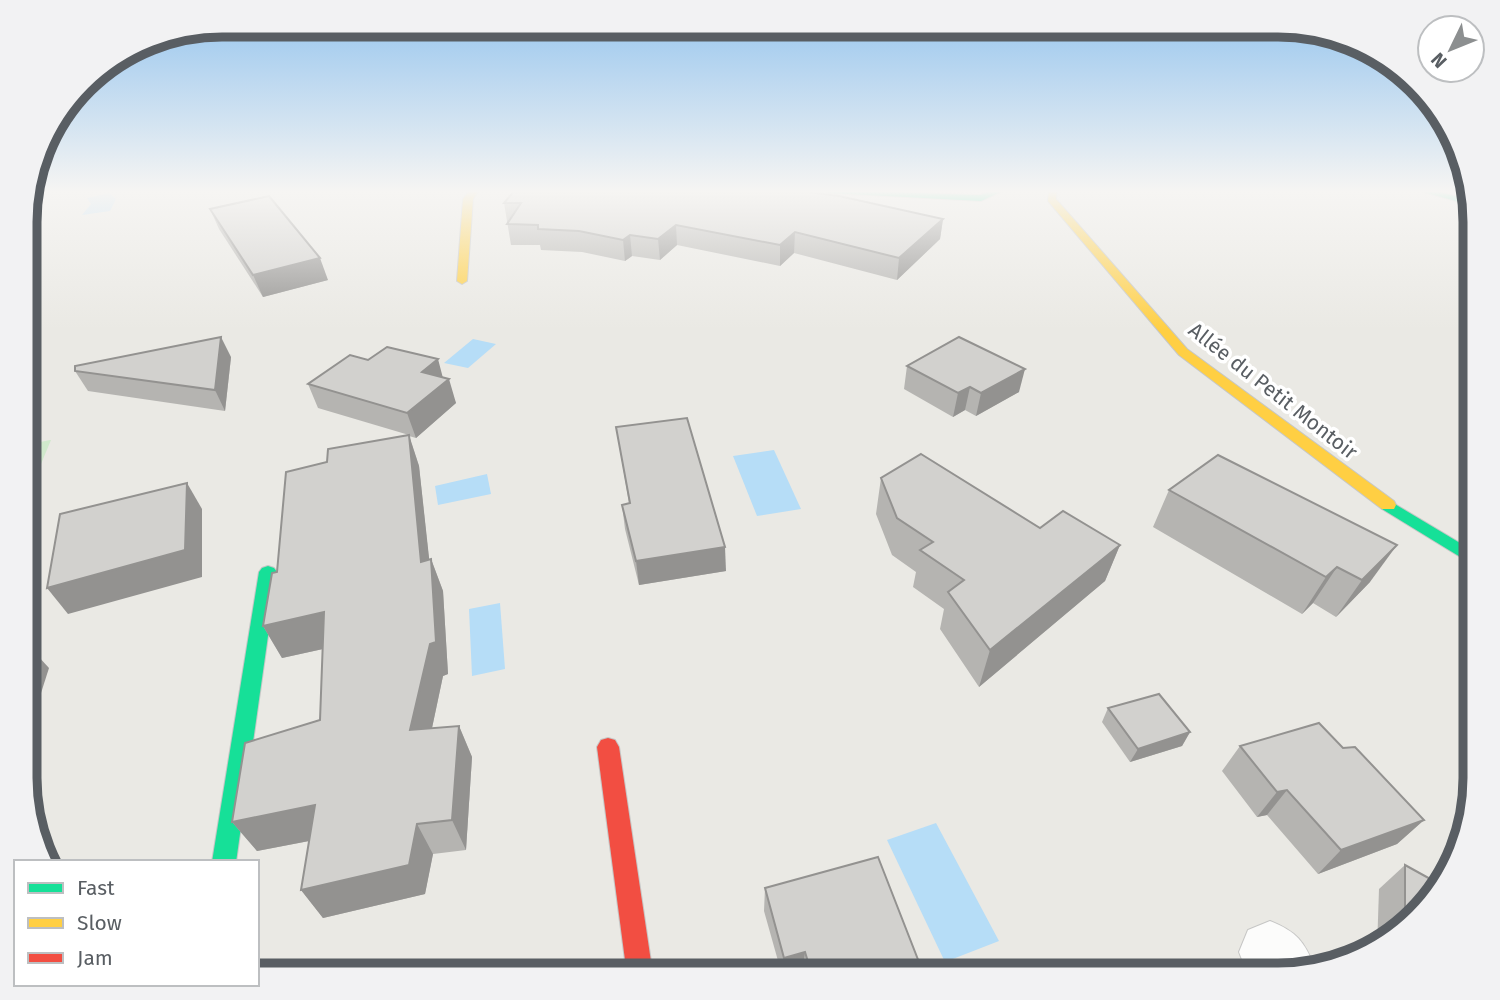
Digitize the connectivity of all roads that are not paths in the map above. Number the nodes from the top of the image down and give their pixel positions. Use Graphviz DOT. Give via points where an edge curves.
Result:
graph roads {
  1 [pos="465,237"];
  2 [pos="1083,237"];
  3 [pos="462,281"];
  4 [pos="1463,553"];
  5 [pos="268,572"];
  6 [pos="608,747"];
  7 [pos="224,860"];
  8 [pos="638,963"];
  1 -- 3 [label="street"];
  2 -- 4 [label="street, Allée du Petit Montoir" via="1183,352 1406,519"];
  5 -- 7 [label="street"];
  6 -- 8 [label="street"];
}
